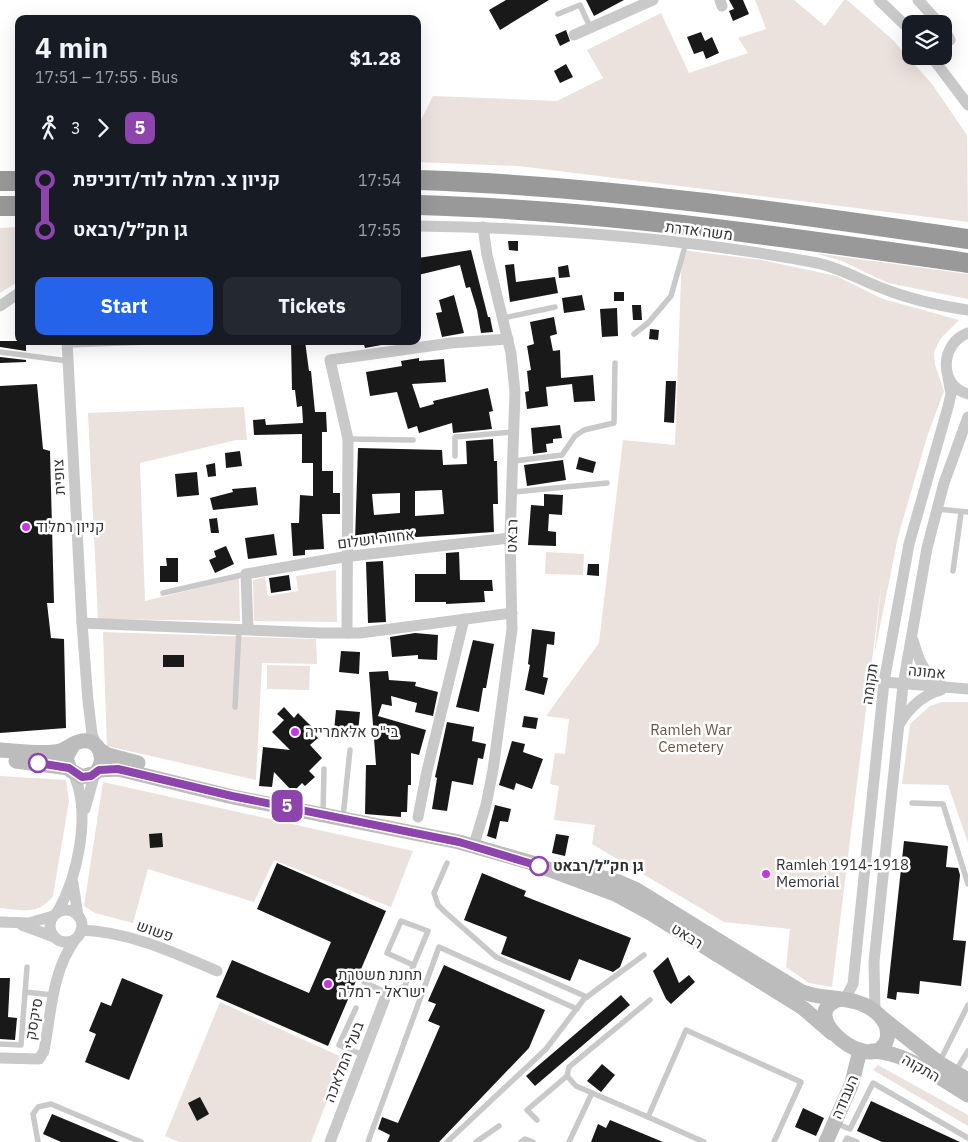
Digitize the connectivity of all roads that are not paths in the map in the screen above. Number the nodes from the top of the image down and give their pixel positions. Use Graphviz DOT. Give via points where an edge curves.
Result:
graph roads {
  1 [pos="653,0"];
  2 [pos="879,0"];
  3 [pos="918,0"];
  4 [pos="558,14"];
  5 [pos="932,15"];
  6 [pos="902,22"];
  7 [pos="590,27"];
  8 [pos="574,34"];
  9 [pos="938,65"];
  10 [pos="968,105"];
  11 [pos="421,180"];
  12 [pos="15,181"];
  13 [pos="0,182"];
  14 [pos="421,204"];
  15 [pos="0,206"];
  16 [pos="15,206"];
  17 [pos="421,226"];
  18 [pos="483,227"];
  19 [pos="968,239"];
  20 [pos="686,243"];
  21 [pos="968,264"];
  22 [pos="15,296"];
  23 [pos="0,306"];
  24 [pos="555,307"];
  25 [pos="968,310"];
  26 [pos="503,318"];
  27 [pos="968,333"];
  28 [pos="634,334"];
  29 [pos="508,339"];
  30 [pos="67,345"];
  31 [pos="0,352"];
  32 [pos="68,361"];
  33 [pos="615,363"];
  34 [pos="948,378"];
  35 [pos="968,394"];
  36 [pos="968,417"];
  37 [pos="515,432"];
  38 [pos="348,439"];
  39 [pos="413,440"];
  40 [pos="455,456"];
  41 [pos="514,461"];
  42 [pos="606,483"];
  43 [pos="514,492"];
  44 [pos="937,509"];
  45 [pos="965,512"];
  46 [pos="510,538"];
  47 [pos="348,557"];
  48 [pos="953,571"];
  49 [pos="246,574"];
  50 [pos="163,593"];
  51 [pos="512,613"];
  52 [pos="464,619"];
  53 [pos="82,623"];
  54 [pos="244,629"];
  55 [pos="347,633"];
  56 [pos="911,635"];
  57 [pos="884,682"];
  58 [pos="903,685"];
  59 [pos="948,689"];
  60 [pos="968,689"];
  61 [pos="88,701"];
  62 [pos="235,707"];
  63 [pos="898,726"];
  64 [pos="75,744"];
  65 [pos="98,748"];
  66 [pos="0,750"];
  67 [pos="350,750"];
  68 [pos="0,760"];
  69 [pos="324,769"];
  70 [pos="71,770"];
  71 [pos="97,771"];
  72 [pos="912,803"];
  73 [pos="323,813"];
  74 [pos="343,817"];
  75 [pos="418,817"];
  76 [pos="82,820"];
  77 [pos="474,845"];
  78 [pos="529,862"];
  79 [pos="447,863"];
  80 [pos="73,879"];
  81 [pos="968,884"];
  82 [pos="55,914"];
  83 [pos="78,916"];
  84 [pos="0,922"];
  85 [pos="18,924"];
  86 [pos="78,935"];
  87 [pos="55,938"];
  88 [pos="644,955"];
  89 [pos="413,965"];
  90 [pos="27,967"];
  91 [pos="217,971"];
  92 [pos="58,974"];
  93 [pos="364,982"];
  94 [pos="25,992"];
  95 [pos="387,993"];
  96 [pos="54,996"];
  97 [pos="587,996"];
  98 [pos="843,999"];
  99 [pos="650,1000"];
  100 [pos="968,1005"];
  101 [pos="356,1008"];
  102 [pos="577,1009"];
  103 [pos="878,1014"];
  104 [pos="832,1033"];
  105 [pos="0,1044"];
  106 [pos="865,1050"];
  107 [pos="968,1051"];
  108 [pos="363,1055"];
  109 [pos="0,1058"];
  110 [pos="939,1063"];
  111 [pos="567,1076"];
  112 [pos="962,1076"];
  113 [pos="592,1093"];
  114 [pos="968,1095"];
  115 [pos="648,1117"];
  116 [pos="537,1120"];
  117 [pos="834,1123"];
  118 [pos="499,1126"];
  119 [pos="968,1138"];
  120 [pos="333,1141"];
  121 [pos="38,1142"];
  122 [pos="141,1142"];
  123 [pos="368,1142"];
  124 [pos="447,1142"];
  125 [pos="476,1142"];
  126 [pos="521,1142"];
  127 [pos="533,1142"];
  128 [pos="569,1142"];
  129 [pos="704,1142"];
  130 [pos="774,1142"];
  131 [pos="826,1142"];
  132 [pos="845,1142"];
  133 [pos="857,1142"];
  1 -- 7 [label="street"];
  2 -- 6 [label="street"];
  3 -- 5 [label="street"];
  4 -- 7 [label="lane" via="580,5"];
  7 -- 8 [label="street"];
  9 -- 10 [label="street"];
  11 -- 19 [label="highway" via="548,186 658,196"];
  12 -- 13 [label="highway"];
  14 -- 21 [label="highway" via="655,221"];
  15 -- 16 [label="highway"];
  17 -- 18 [label="street, משה אדרת"];
  18 -- 20 [label="street, משה אדרת"];
  18 -- 26 [label="street, רבאט" via="486,255"];
  20 -- 25 [label="street, משה אדרת" via="818,264 842,270 887,290"];
  20 -- 28 [label="lane" via="671,296"];
  22 -- 23 [label="street"];
  24 -- 26 [label="lane"];
  26 -- 29 [label="street, רבאט"];
  27 -- 34 [label="street, תקומה" via="950,348 946,368"];
  29 -- 37 [label="street, רבאט" via="515,392"];
  29 -- 38 [label="street" via="434,345 330,360"];
  30 -- 32 [label="street, צופית"];
  31 -- 32 [label="lane"];
  32 -- 53 [label="street, צופית"];
  33 -- 41 [label="lane" via="614,423 584,430 575,436 562,455"];
  34 -- 35 [label="street" via="955,387"];
  34 -- 57 [label="street, תקומה" via="951,394 909,544"];
  36 -- 44 [label="street"];
  37 -- 40 [label="lane" via="455,437"];
  37 -- 41 [label="street, רבאט"];
  38 -- 39 [label="lane"];
  38 -- 47 [label="street"];
  41 -- 43 [label="street, רבאט"];
  42 -- 43 [label="lane"];
  43 -- 46 [label="street, רבאט"];
  44 -- 45 [label="lane"];
  44 -- 56 [label="street"];
  45 -- 48 [label="lane"];
  46 -- 47 [label="street, אחווה ושלום"];
  46 -- 51 [label="street, רבאט"];
  47 -- 49 [label="street, אחווה ושלום"];
  47 -- 55 [label="street"];
  49 -- 50 [label="lane"];
  49 -- 54 [label="street"];
  51 -- 52 [label="street"];
  51 -- 77 [label="street, רבאט" via="493,770"];
  52 -- 55 [label="street"];
  52 -- 75 [label="street" via="426,771"];
  53 -- 54 [label="street"];
  53 -- 61 [label="street, צופית"];
  54 -- 55 [label="street"];
  54 -- 62 [label="lane"];
  56 -- 58 [label="street"];
  56 -- 59 [label="street" via="925,672"];
  57 -- 58 [label="street, אמונה"];
  57 -- 98 [label="street, תקומה" via="853,984"];
  58 -- 59 [label="street, אמונה"];
  58 -- 63 [label="street"];
  59 -- 60 [label="street, אמונה"];
  59 -- 63 [label="street" via="929,694 913,705"];
  61 -- 64 [label="street, צופית" via="86,725"];
  61 -- 65 [label="street, צופית"];
  63 -- 103 [label="street" via="874,962"];
  64 -- 65 [label="street" via="88,741"];
  64 -- 66 [label="street" via="56,752"];
  64 -- 70 [label="street" via="66,758"];
  65 -- 71 [label="street" via="102,760"];
  65 -- 73 [label="street, רבאט" via="120,759 235,787"];
  67 -- 74 [label="lane"];
  68 -- 70 [label="street" via="34,762"];
  69 -- 73 [label="lane"];
  70 -- 71 [label="street" via="82,777"];
  70 -- 76 [label="street" via="81,791"];
  71 -- 73 [label="street, רבאט" via="118,769"];
  71 -- 76 [label="street"];
  72 -- 81 [label="lane" via="943,804"];
  73 -- 74 [label="street, רבאט"];
  74 -- 77 [label="street, רבאט"];
  76 -- 80 [label="street"];
  77 -- 78 [label="street, רבאט"];
  78 -- 98 [label="street, רבאט" via="619,882 656,901 800,990 823,998"];
  78 -- 104 [label="street, רבאט" via="629,901 794,1002"];
  79 -- 97 [label="lane" via="434,893 444,912 496,958"];
  80 -- 82 [label="street"];
  80 -- 83 [label="street"];
  82 -- 83 [label="street" via="70,911"];
  82 -- 85 [label="street" via="39,922"];
  82 -- 87 [label="street" via="50,924"];
  83 -- 86 [label="street"];
  84 -- 85 [label="street"];
  85 -- 87 [label="street"];
  86 -- 87 [label="street" via="65,942"];
  86 -- 91 [label="street, פשוש" via="103,931 148,942"];
  86 -- 92 [label="street, סיקסק" via="64,955"];
  87 -- 92 [label="street, סיקסק"];
  88 -- 97 [label="lane"];
  89 -- 89 [label="lane" via="428,931 401,921 387,953"];
  89 -- 95 [label="lane" via="404,986"];
  90 -- 94 [label="lane"];
  92 -- 96 [label="street, סיקסק"];
  93 -- 95 [label="lane"];
  94 -- 96 [label="lane"];
  94 -- 105 [label="lane" via="21,1045"];
  95 -- 108 [label="street, בעלי המלאכה"];
  96 -- 109 [label="street, סיקסק" via="44,1051 39,1058"];
  97 -- 102 [label="lane"];
  98 -- 103 [label="street" via="860,1003"];
  98 -- 104 [label="street" via="828,1009 827,1022"];
  99 -- 111 [label="lane" via="569,1067"];
  100 -- 110 [label="lane"];
  101 -- 108 [label="lane" via="339,1045"];
  102 -- 123 [label="lane" via="439,946"];
  102 -- 124 [label="lane" via="546,1049"];
  103 -- 106 [label="street" via="887,1028 886,1041 880,1048"];
  103 -- 110 [label="street, התקוה"];
  104 -- 106 [label="street" via="842,1042"];
  106 -- 114 [label="street, התקוה" via="907,1058"];
  106 -- 117 [label="street, העבודה"];
  107 -- 112 [label="lane"];
  108 -- 120 [label="street, בעלי המלאכה"];
  110 -- 112 [label="street, התקוה"];
  111 -- 113 [label="lane" via="576,1086"];
  111 -- 116 [label="lane" via="527,1110"];
  113 -- 115 [label="lane"];
  113 -- 128 [label="lane"];
  115 -- 129 [label="lane"];
  115 -- 130 [label="lane" via="686,1030 801,1082"];
  117 -- 119 [label="lane" via="850,1129 873,1083"];
  117 -- 131 [label="street, העבודה"];
  118 -- 125 [label="lane"];
  121 -- 122 [label="lane" via="33,1114 38,1107 51,1104"];
  126 -- 127 [label="lane" via="525,1139"];
  132 -- 133 [label="lane" via="847,1138"];
}
